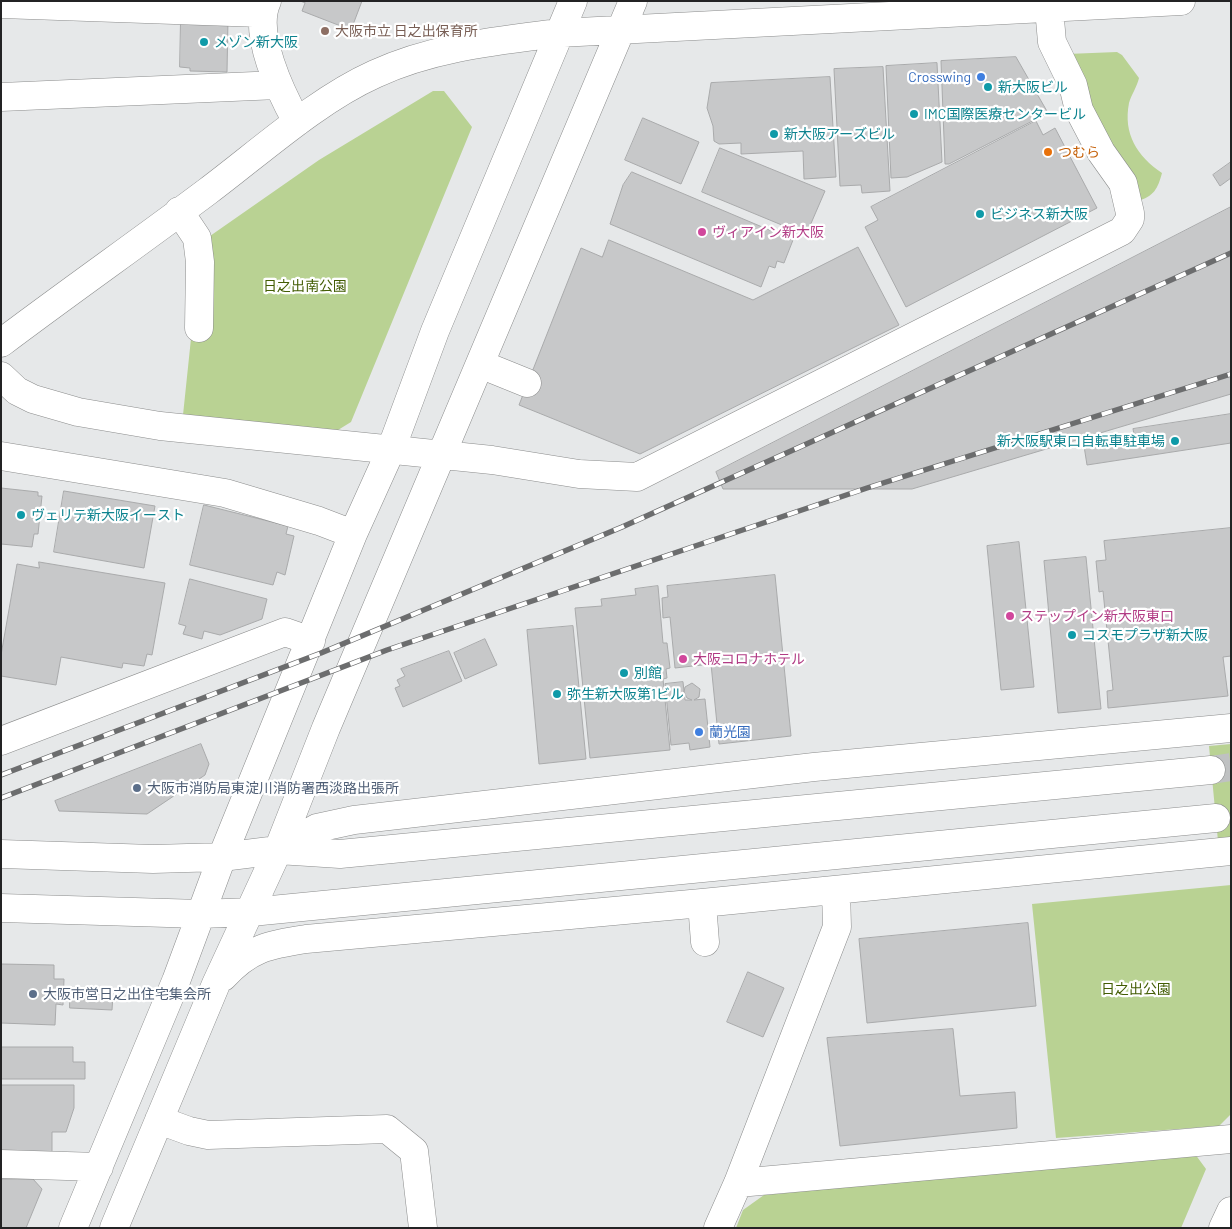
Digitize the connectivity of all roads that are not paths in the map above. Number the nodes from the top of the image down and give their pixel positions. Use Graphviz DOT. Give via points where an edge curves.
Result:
graph roads {
  1 [pos="573,1"];
  2 [pos="633,1"];
  3 [pos="1181,1"];
  4 [pos="1,4"];
  5 [pos="264,7"];
  6 [pos="944,8"];
  7 [pos="1049,8"];
  8 [pos="830,11"];
  9 [pos="622,29"];
  10 [pos="559,33"];
  11 [pos="278,85"];
  12 [pos="1,97"];
  13 [pos="297,122"];
  14 [pos="179,211"];
  15 [pos="199,328"];
  16 [pos="1,343"];
  17 [pos="480,364"];
  18 [pos="1,376"];
  19 [pos="527,383"];
  20 [pos="390,452"];
  21 [pos="442,455"];
  22 [pos="1,456"];
  23 [pos="353,534"];
  24 [pos="311,641"];
  25 [pos="1231,728"];
  26 [pos="1,741"];
  27 [pos="1211,770"];
  28 [pos="1216,818"];
  29 [pos="278,850"];
  30 [pos="1231,851"];
  31 [pos="1,854"];
  32 [pos="222,857"];
  33 [pos="836,890"];
  34 [pos="702,903"];
  35 [pos="1,908"];
  36 [pos="251,912"];
  37 [pos="202,914"];
  38 [pos="705,942"];
  39 [pos="216,984"];
  40 [pos="159,1120"];
  41 [pos="1231,1140"];
  42 [pos="1,1164"];
  43 [pos="99,1167"];
  44 [pos="738,1183"];
  45 [pos="1231,1211"];
  46 [pos="74,1228"];
  47 [pos="114,1228"];
  48 [pos="424,1228"];
  49 [pos="718,1228"];
  50 [pos="1223,1228"];
  1 -- 10 [label="street"];
  2 -- 9 [label="street"];
  3 -- 7 [label="street"];
  4 -- 5 [label="street"];
  5 -- 11 [label="street" via="267,46"];
  6 -- 7 [label="street"];
  6 -- 8 [label="street"];
  7 -- 21 [label="street" via="1052,42 1073,85 1079,110 1101,152 1124,183 1130,219 1119,235 637,477 579,474"];
  8 -- 9 [label="street"];
  9 -- 10 [label="street"];
  9 -- 17 [label="street"];
  10 -- 13 [label="street" via="465,45 424,56 364,79"];
  10 -- 20 [label="street" via="435,331"];
  11 -- 12 [label="street"];
  11 -- 13 [label="street"];
  13 -- 14 [label="street"];
  14 -- 15 [label="street" via="197,238"];
  14 -- 16 [label="street"];
  17 -- 19 [label="street"];
  17 -- 21 [label="street"];
  18 -- 20 [label="street" via="17,391 33,399 78,412 160,426"];
  20 -- 21 [label="street"];
  20 -- 23 [label="street"];
  21 -- 29 [label="street"];
  22 -- 23 [label="street" via="224,493 320,520"];
  23 -- 24 [label="street"];
  24 -- 26 [label="street" via="284,632"];
  24 -- 32 [label="street"];
  25 -- 29 [label="street" via="814,767 354,820 317,828"];
  27 -- 29 [label="street" via="340,854"];
  28 -- 36 [label="street"];
  29 -- 32 [label="street"];
  29 -- 36 [label="street"];
  30 -- 33 [label="street"];
  31 -- 32 [label="street" via="153,859"];
  32 -- 37 [label="street"];
  33 -- 34 [label="street"];
  33 -- 44 [label="street" via="837,927"];
  34 -- 38 [label="street"];
  34 -- 39 [label="street" via="306,939 270,945 240,959"];
  35 -- 37 [label="street"];
  36 -- 37 [label="street"];
  36 -- 39 [label="street"];
  37 -- 43 [label="street"];
  39 -- 40 [label="street"];
  40 -- 47 [label="street"];
  40 -- 48 [label="street" via="208,1135 387,1130 414,1151"];
  41 -- 44 [label="street"];
  42 -- 43 [label="street"];
  43 -- 46 [label="street"];
  44 -- 49 [label="street"];
  45 -- 50 [label="street"];
}
